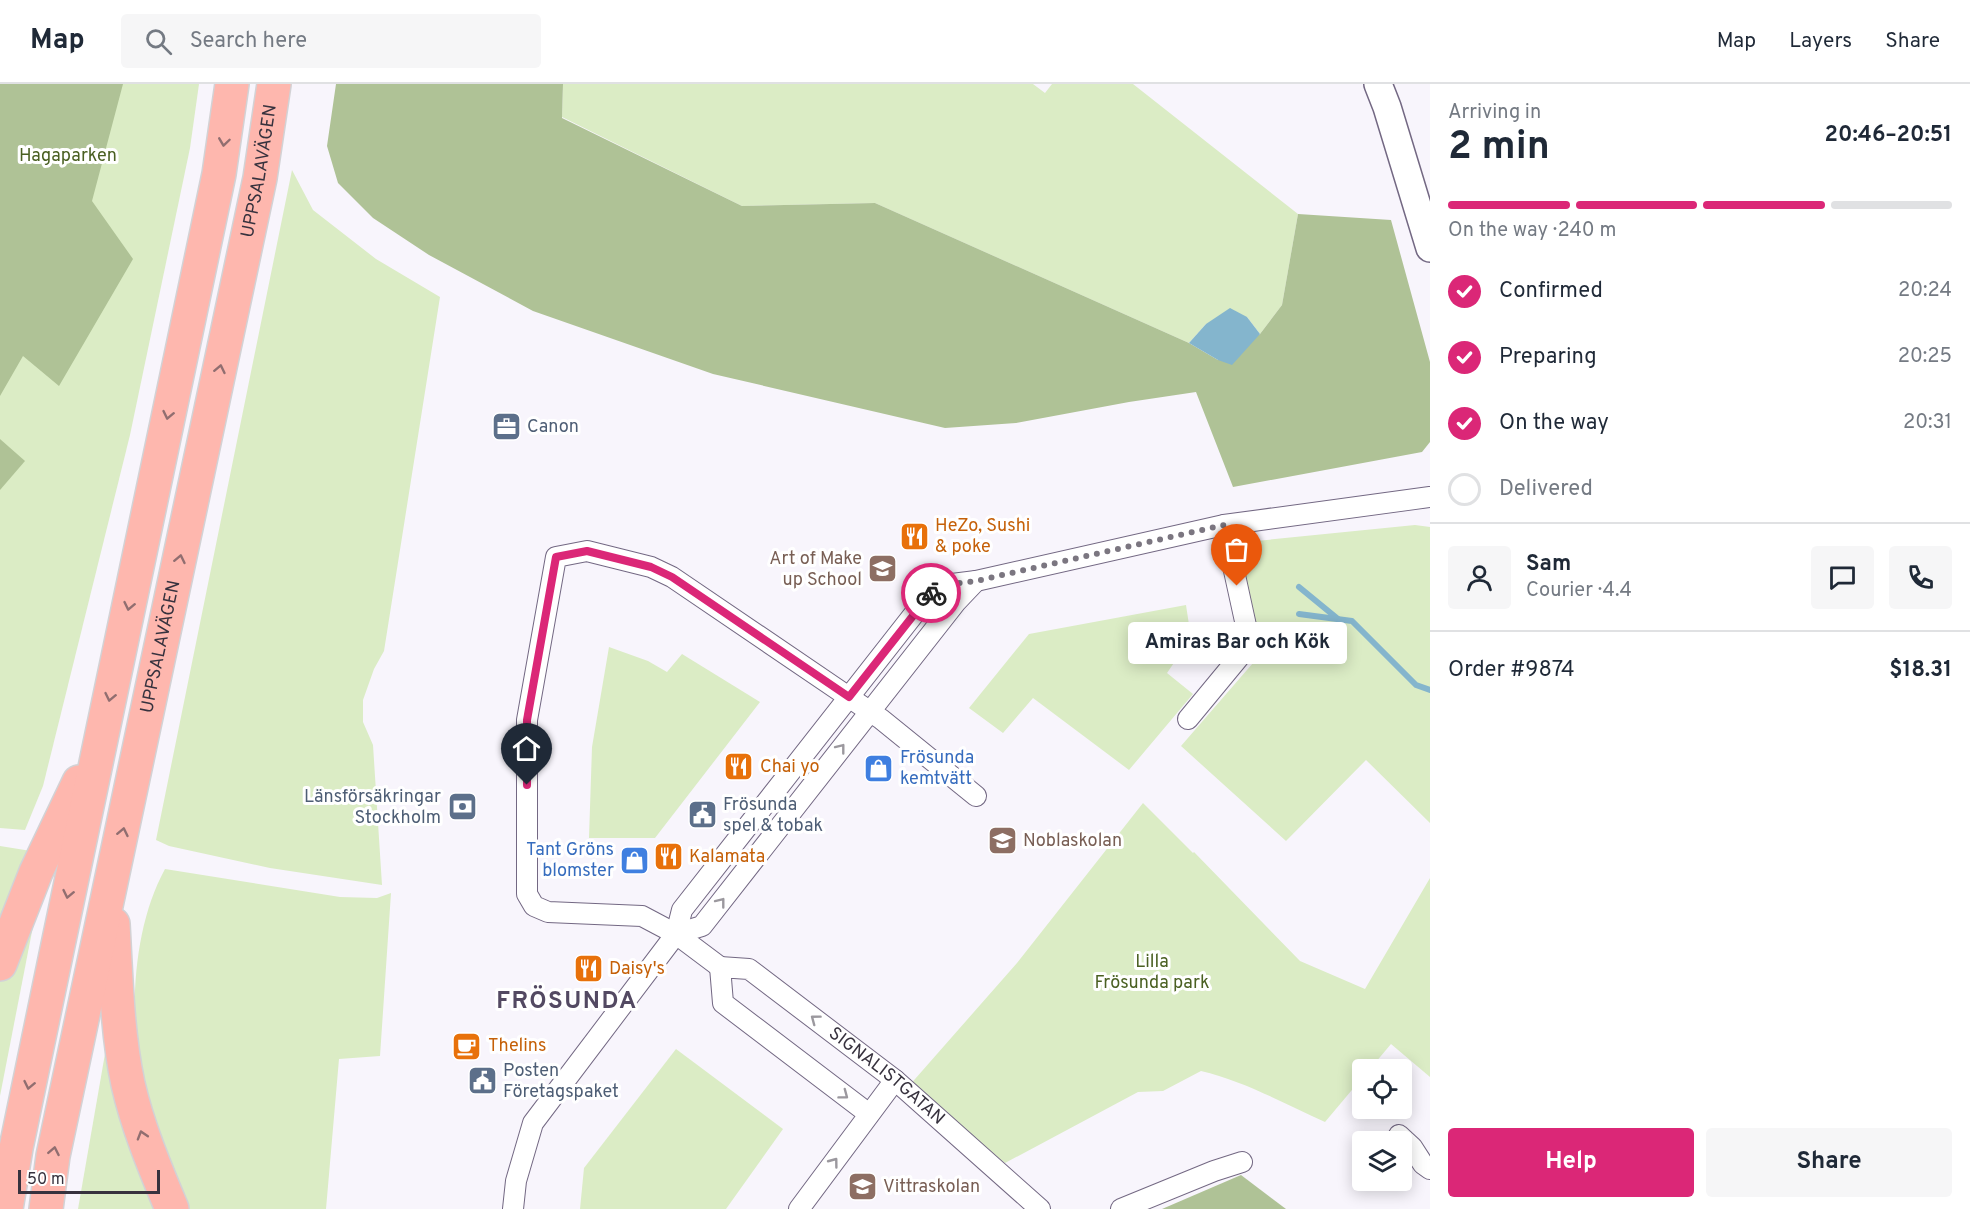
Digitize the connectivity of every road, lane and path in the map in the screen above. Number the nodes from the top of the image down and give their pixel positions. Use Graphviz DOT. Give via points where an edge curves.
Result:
graph roads {
  1 [pos="232,84"];
  2 [pos="274,84"];
  3 [pos="1378,84"];
  4 [pos="1430,248"];
  5 [pos="1430,497"];
  6 [pos="1224,525"];
  7 [pos="976,581"];
  8 [pos="849,697"];
  9 [pos="870,712"];
  10 [pos="1188,719"];
  11 [pos="102,734"];
  12 [pos="976,796"];
  13 [pos="111,890"];
  14 [pos="676,934"];
  15 [pos="0,964"];
  16 [pos="720,968"];
  17 [pos="895,1080"];
  18 [pos="869,1114"];
  19 [pos="1412,1147"];
  20 [pos="1242,1162"];
  21 [pos="1430,1169"];
  22 [pos="6,1209"];
  23 [pos="46,1209"];
  24 [pos="172,1209"];
  25 [pos="513,1209"];
  26 [pos="799,1209"];
  27 [pos="1040,1209"];
  28 [pos="1121,1209"];
  1 -- 11 [label="highway, one-way" via="219,174"];
  13 -- 2 [label="highway, UPPSALAVÄGEN, one-way" via="260,178"];
  3 -- 4 [label="street"];
  5 -- 6 [label="street"];
  6 -- 7 [label="street"];
  6 -- 10 [label="street" via="1250,644"];
  7 -- 8 [label="street" via="936,586"];
  7 -- 9 [label="street"];
  8 -- 9 [label="street"];
  8 -- 14 [label="street" via="682,910"];
  8 -- 14 [label="street" via="672,577 651,567 587,551 556,557 527,720 527,894 534,906 548,912 642,916"];
  9 -- 12 [label="street"];
  14 -- 9 [label="street, one-way" via="702,926"];
  11 -- 15 [label="highway" via="36,872"];
  11 -- 22 [label="highway, one-way"];
  23 -- 13 [label="highway, UPPSALAVÄGEN, one-way"];
  24 -- 13 [label="highway, one-way" via="144,1141 128,1083"];
  14 -- 16 [label="street"];
  14 -- 25 [label="street" via="533,1123 516,1181"];
  17 -- 16 [label="street, SIGNALISTGATAN, one-way" via="749,969"];
  16 -- 18 [label="street, one-way" via="723,1003"];
  17 -- 18 [label="street"];
  17 -- 27 [label="street, SIGNALISTGATAN"];
  26 -- 18 [label="street, one-way"];
  19 -- 21 [label="street"];
  20 -- 28 [label="street"];
}
